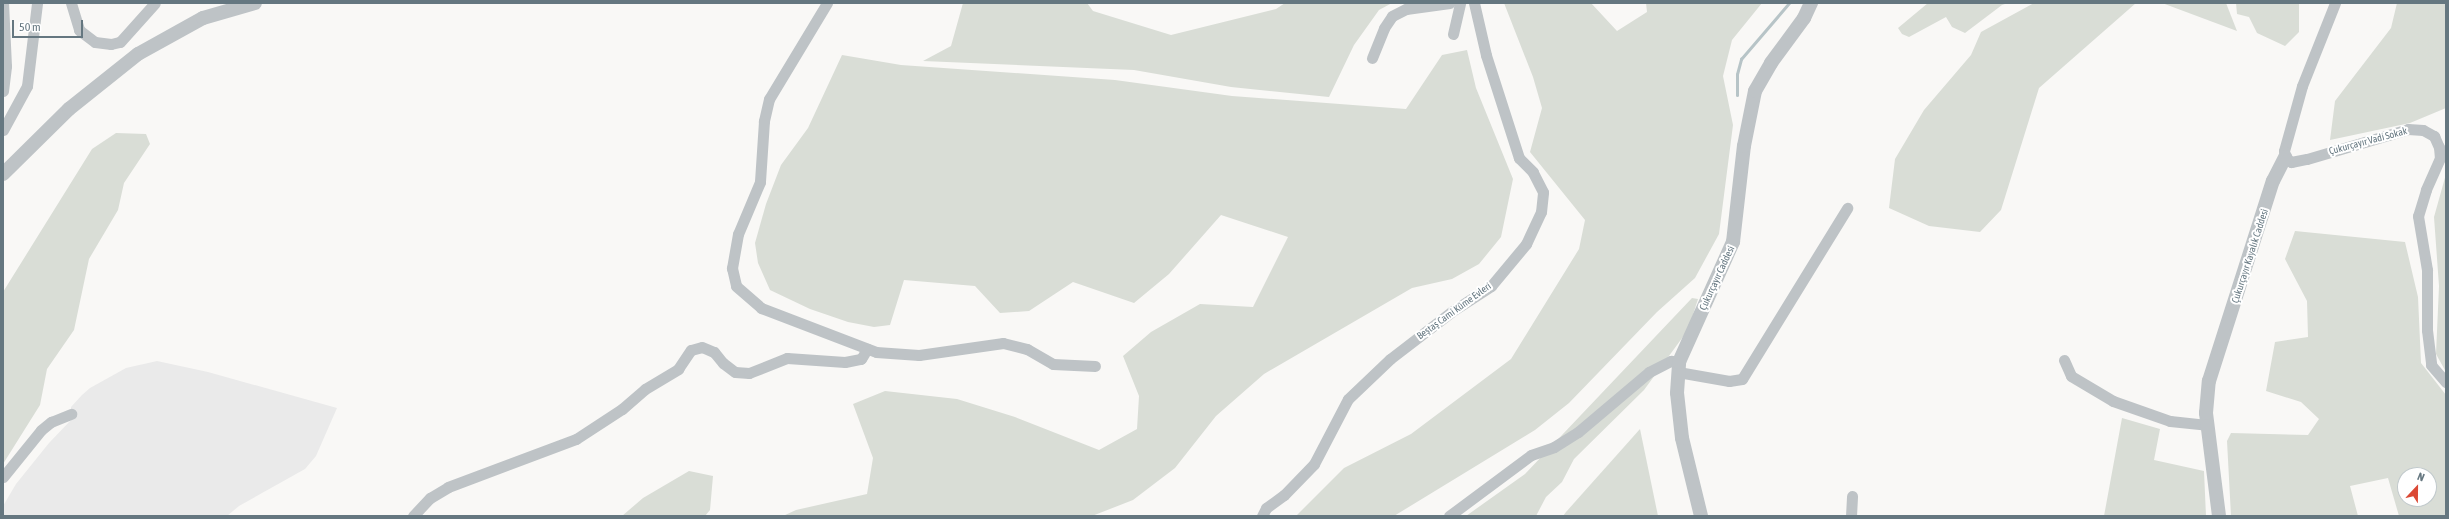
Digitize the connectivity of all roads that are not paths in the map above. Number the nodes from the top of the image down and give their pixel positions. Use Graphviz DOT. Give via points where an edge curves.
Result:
graph roads {
  1 [pos="3,3"];
  2 [pos="37,3"];
  3 [pos="71,3"];
  4 [pos="155,3"];
  5 [pos="256,3"];
  6 [pos="827,3"];
  7 [pos="1450,3"];
  8 [pos="1460,3"];
  9 [pos="1474,3"];
  10 [pos="1811,3"];
  11 [pos="2335,3"];
  12 [pos="1453,34"];
  13 [pos="1372,58"];
  14 [pos="3,91"];
  15 [pos="3,130"];
  16 [pos="2285,156"];
  17 [pos="3,174"];
  18 [pos="1847,208"];
  19 [pos="867,349"];
  20 [pos="2064,360"];
  21 [pos="1095,366"];
  22 [pos="1678,367"];
  23 [pos="2446,382"];
  24 [pos="71,414"];
  25 [pos="2207,425"];
  26 [pos="3,477"];
  27 [pos="1852,496"];
  28 [pos="413,516"];
  29 [pos="1262,516"];
  30 [pos="1450,516"];
  31 [pos="1701,516"];
  32 [pos="1851,516"];
  33 [pos="2219,516"];
  1 -- 14 [label="street" via="6,66"];
  2 -- 15 [label="street" via="27,86"];
  3 -- 4 [label="street" via="78,30 95,42 111,44 120,42"];
  5 -- 17 [label="street" via="203,18 138,54 69,109"];
  6 -- 19 [label="street" via="769,99 764,121 760,182 738,234 732,268 736,286 761,308"];
  7 -- 13 [label="street" via="1406,9 1392,16 1384,28"];
  8 -- 12 [label="street"];
  9 -- 29 [label="street, Beştaş Cami Küme Evleri" via="1486,55 1519,158 1533,172 1543,192 1541,212 1526,244 1491,286 1451,312 1390,359 1348,399 1314,464 1284,495 1266,508"];
  10 -- 22 [label="street, Çukurçayır Caddesi" via="1804,18 1771,62 1755,91 1744,146 1733,242"];
  11 -- 16 [label="street, Çukurçayır Kayalık Caddesi" via="2302,86 2284,151"];
  16 -- 23 [label="street, Çukurçayır Vadi Sokak" via="2291,162 2307,159 2408,129 2423,130 2434,136 2440,158 2418,216 2427,270 2427,330 2431,365"];
  16 -- 25 [label="street, Çukurçayır Kayalık Caddesi" via="2273,181 2209,381"];
  18 -- 22 [label="street" via="1742,378 1729,381"];
  19 -- 21 [label="street" via="919,355 1003,343 1028,349 1053,364"];
  19 -- 28 [label="street" via="860,359 845,362 787,358 749,373 735,372 714,352 702,346 691,350 678,369 645,389 622,409 576,439 448,487 430,498"];
  20 -- 25 [label="street" via="2071,376 2113,401 2170,421"];
  22 -- 30 [label="street" via="1671,361 1649,372 1578,432 1554,447 1531,455"];
  22 -- 31 [label="street, Çukurçayır Caddesi" via="1677,393 1682,438"];
  24 -- 26 [label="street" via="51,422 41,430"];
  25 -- 33 [label="street, Çukurçayır Kayalık Caddesi"];
  27 -- 32 [label="street"];
}
